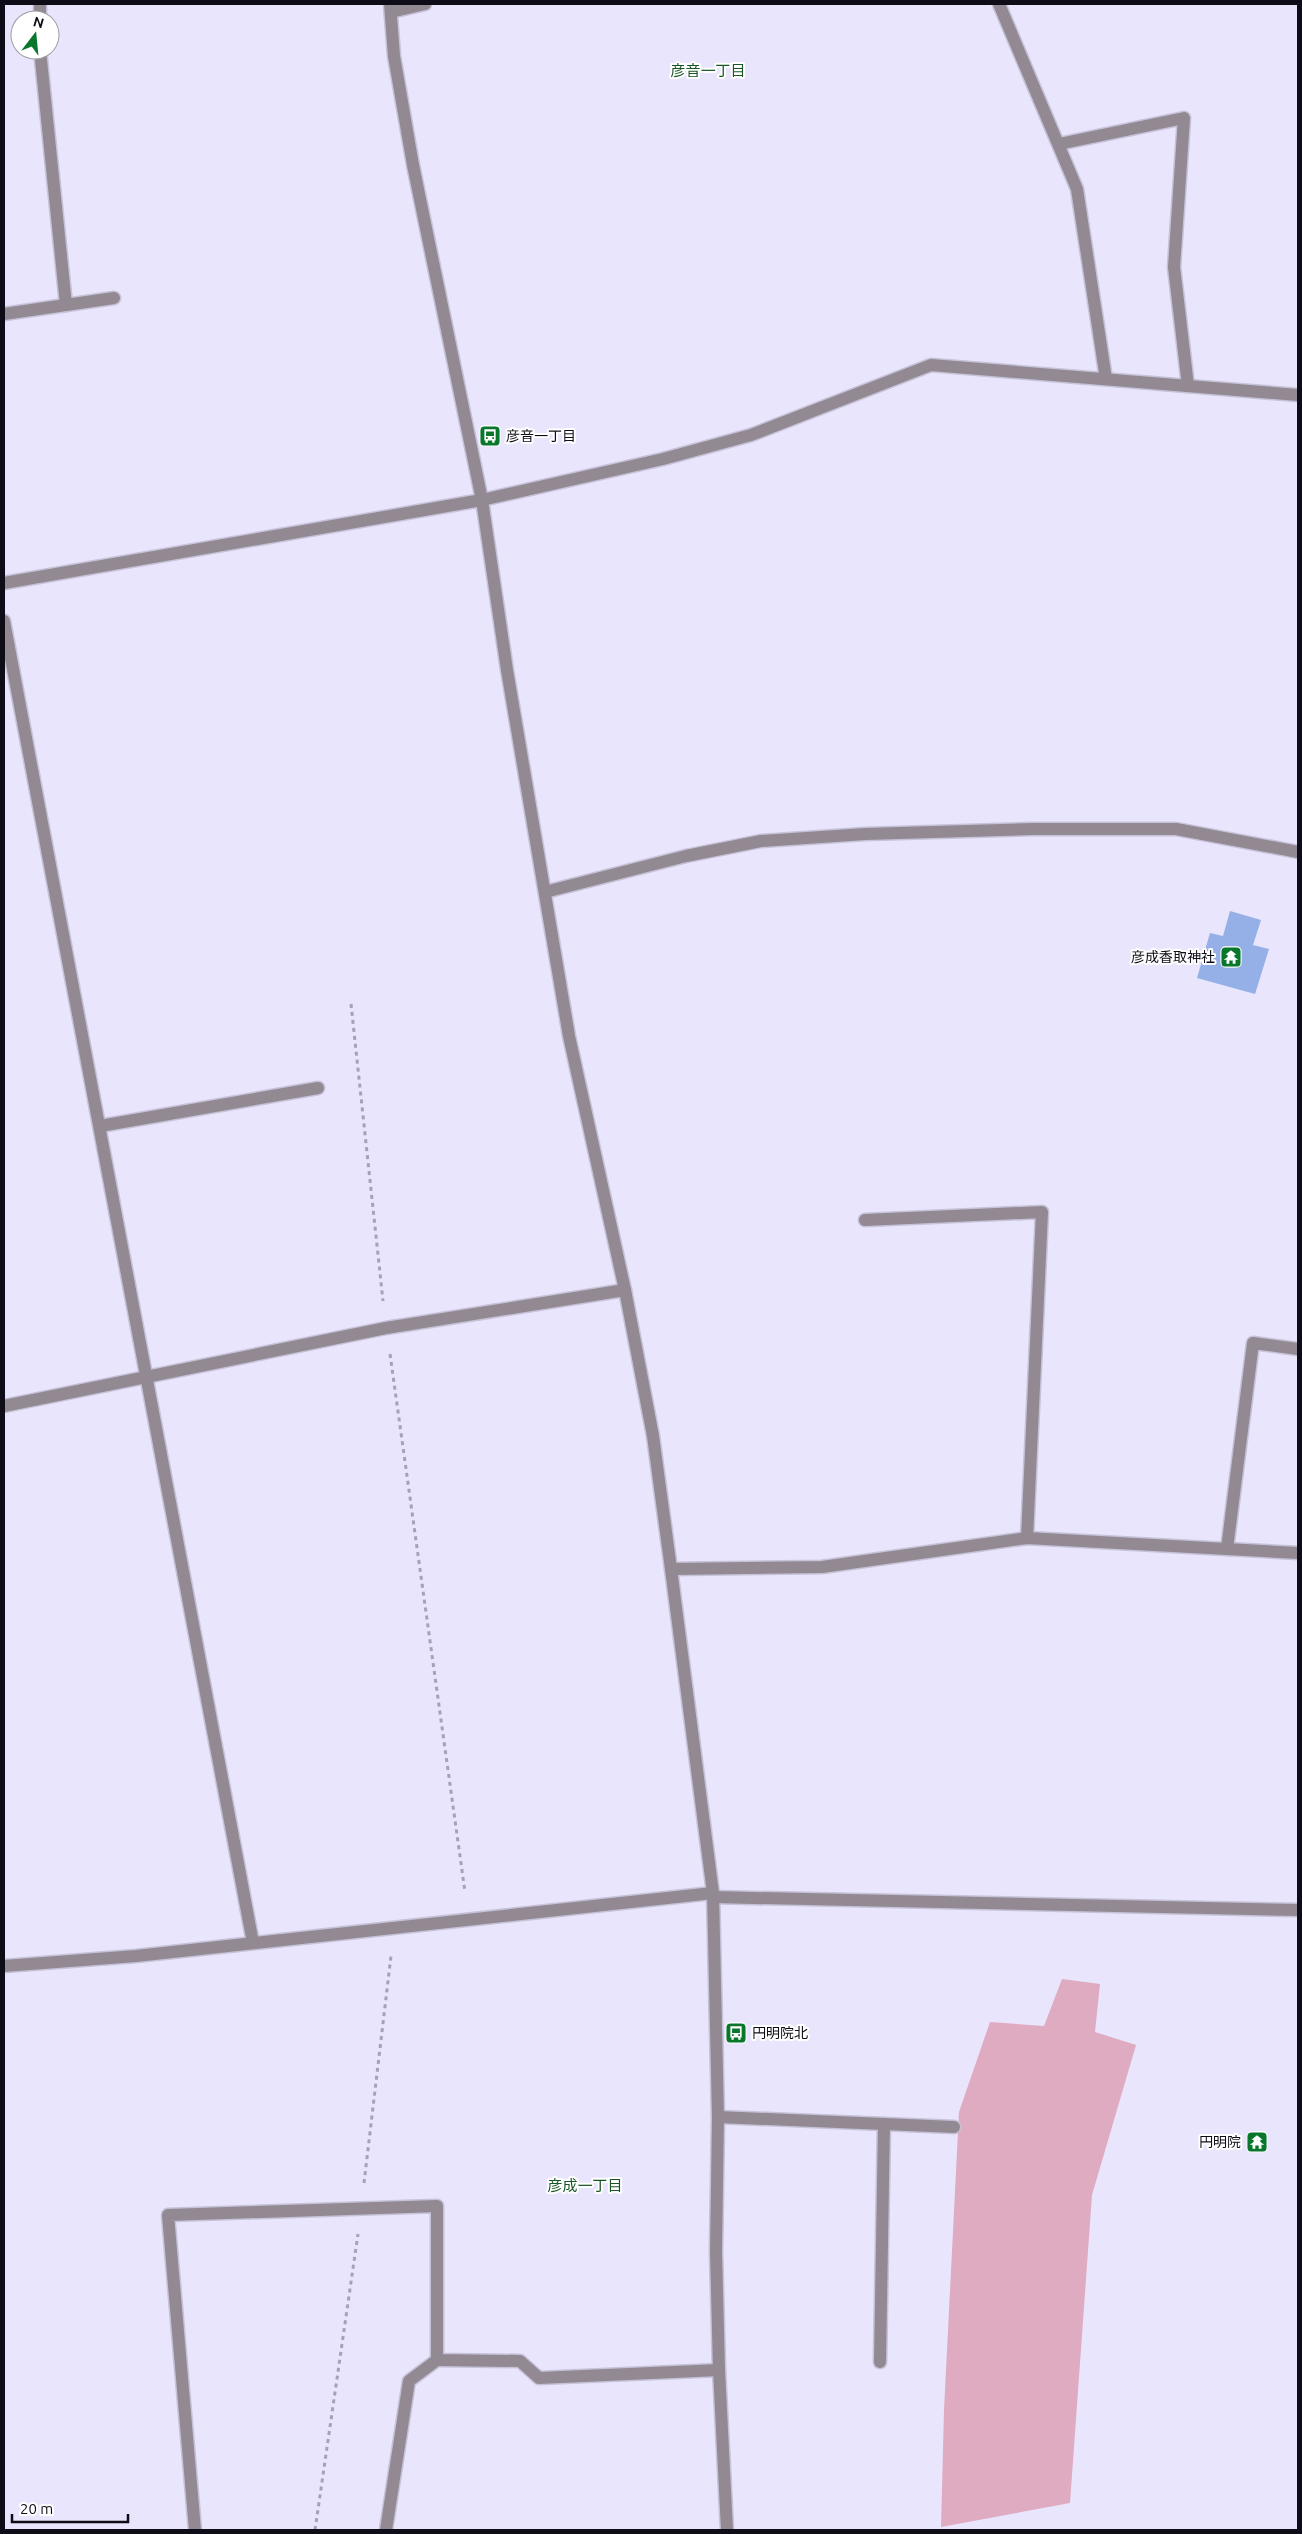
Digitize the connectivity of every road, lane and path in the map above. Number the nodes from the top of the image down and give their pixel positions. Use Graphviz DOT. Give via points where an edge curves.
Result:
graph roads {
  1 [pos="425,4"];
  2 [pos="999,4"];
  3 [pos="390,8"];
  4 [pos="41,60"];
  5 [pos="1058,144"];
  6 [pos="114,298"];
  7 [pos="66,305"];
  8 [pos="4,314"];
  9 [pos="1106,379"];
  10 [pos="1188,386"];
  11 [pos="1298,395"];
  12 [pos="482,500"];
  13 [pos="4,584"];
  14 [pos="4,621"];
  15 [pos="1298,852"];
  16 [pos="545,892"];
  17 [pos="351,1004"];
  18 [pos="318,1088"];
  19 [pos="100,1126"];
  20 [pos="865,1220"];
  21 [pos="626,1290"];
  22 [pos="386,1328"];
  23 [pos="1298,1349"];
  24 [pos="147,1376"];
  25 [pos="4,1406"];
  26 [pos="1027,1538"];
  27 [pos="1227,1549"];
  28 [pos="1298,1553"];
  29 [pos="671,1568"];
  30 [pos="713,1895"];
  31 [pos="1298,1910"];
  32 [pos="468,1918"];
  33 [pos="252,1943"];
  34 [pos="392,1947"];
  35 [pos="4,1966"];
  36 [pos="718,2117"];
  37 [pos="884,2124"];
  38 [pos="954,2127"];
  39 [pos="361,2208"];
  40 [pos="437,2360"];
  41 [pos="880,2362"];
  42 [pos="718,2370"];
  43 [pos="195,2530"];
  44 [pos="315,2530"];
  45 [pos="386,2530"];
  46 [pos="727,2530"];
  1 -- 3 [label="street"];
  2 -- 5 [label="street"];
  3 -- 12 [label="street" via="394,56 413,164"];
  4 -- 7 [label="street"];
  5 -- 9 [label="street" via="1078,188"];
  5 -- 10 [label="street" via="1184,118 1174,267"];
  6 -- 7 [label="street"];
  7 -- 8 [label="street"];
  9 -- 10 [label="street"];
  9 -- 12 [label="street" via="931,365 750,435 663,460"];
  10 -- 11 [label="street"];
  12 -- 13 [label="street"];
  12 -- 16 [label="street"];
  14 -- 19 [label="street"];
  15 -- 16 [label="street" via="1176,829 865,834 761,841 686,856"];
  16 -- 21 [label="street" via="569,1036"];
  17 -- 22 [label="path"];
  18 -- 19 [label="street"];
  19 -- 24 [label="street"];
  20 -- 26 [label="street" via="1042,1212"];
  21 -- 22 [label="street"];
  21 -- 29 [label="street" via="653,1436"];
  22 -- 24 [label="street"];
  22 -- 32 [label="path"];
  23 -- 27 [label="street" via="1253,1343"];
  24 -- 25 [label="street"];
  24 -- 33 [label="street"];
  26 -- 27 [label="street"];
  26 -- 29 [label="street" via="822,1567"];
  27 -- 28 [label="street"];
  29 -- 30 [label="street"];
  30 -- 31 [label="street"];
  30 -- 32 [label="street"];
  30 -- 36 [label="street"];
  32 -- 33 [label="street"];
  33 -- 35 [label="street"];
  34 -- 39 [label="path"];
  36 -- 37 [label="street"];
  36 -- 42 [label="street"];
  37 -- 38 [label="street"];
  37 -- 41 [label="street"];
  39 -- 40 [label="street" via="437,2206"];
  39 -- 43 [label="street" via="168,2215"];
  39 -- 44 [label="path"];
  40 -- 42 [label="street" via="520,2361 539,2378"];
  40 -- 45 [label="street" via="409,2381"];
  42 -- 46 [label="street"];
}
